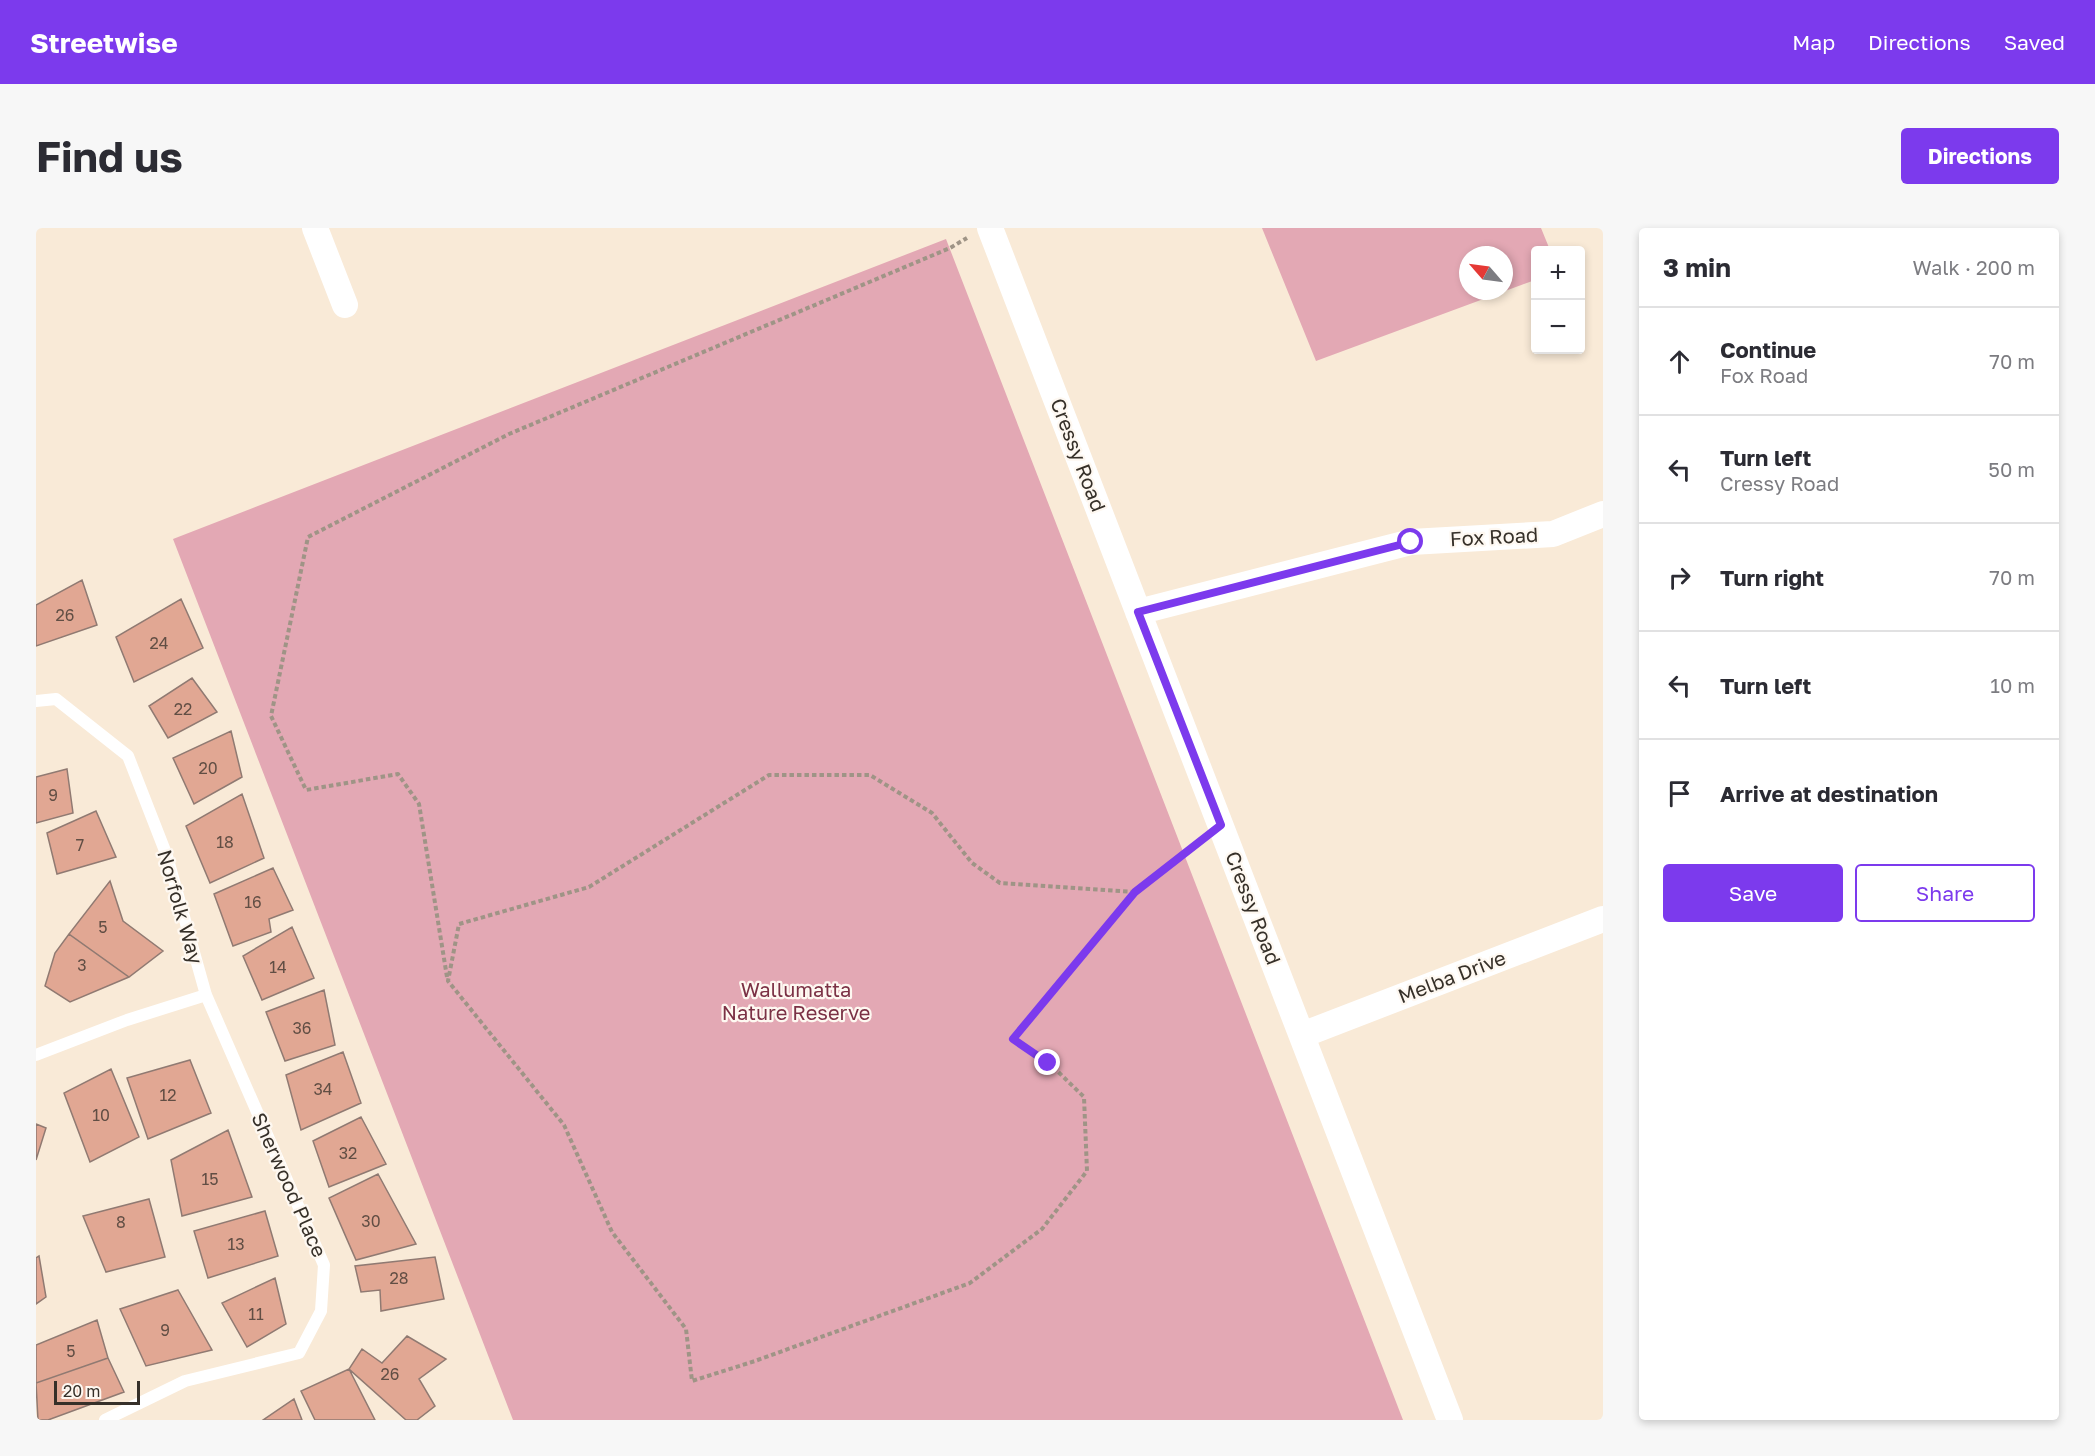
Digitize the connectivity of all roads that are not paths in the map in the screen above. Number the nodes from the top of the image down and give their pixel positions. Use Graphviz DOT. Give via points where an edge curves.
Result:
graph roads {
  1 [pos="315,228"];
  2 [pos="982,230"];
  3 [pos="345,305"];
  4 [pos="1603,514"];
  5 [pos="1138,612"];
  6 [pos="36,702"];
  7 [pos="1603,919"];
  8 [pos="206,995"];
  9 [pos="1302,1035"];
  10 [pos="36,1055"];
  11 [pos="105,1420"];
  12 [pos="1450,1420"];
  1 -- 3 [label="street"];
  2 -- 5 [label="street, Cressy Road"];
  4 -- 5 [label="street, Fox Road" via="1553,534 1411,542"];
  5 -- 9 [label="street, Cressy Road"];
  6 -- 8 [label="lane, Norfolk Way" via="56,699 128,756 167,856"];
  7 -- 9 [label="street, Melba Drive"];
  8 -- 10 [label="lane"];
  8 -- 11 [label="lane, Sherwood Place" via="324,1265 321,1311 299,1353 185,1381"];
  9 -- 12 [label="street, Cressy Road"];
}
